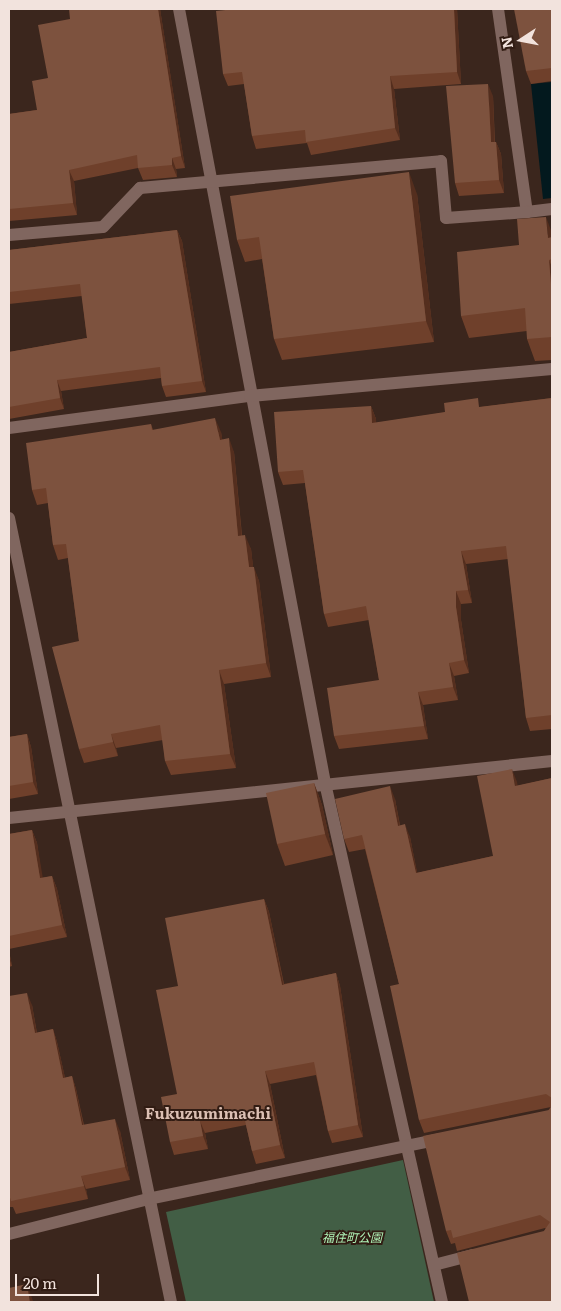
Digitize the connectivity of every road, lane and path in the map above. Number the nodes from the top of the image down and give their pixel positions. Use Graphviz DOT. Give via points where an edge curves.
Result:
graph roads {
  1 [pos="179,9"];
  2 [pos="498,9"];
  3 [pos="209,178"];
  4 [pos="552,209"];
  5 [pos="527,212"];
  6 [pos="9,235"];
  7 [pos="552,369"];
  8 [pos="250,396"];
  9 [pos="9,428"];
  10 [pos="9,518"];
  11 [pos="552,761"];
  12 [pos="325,782"];
  13 [pos="71,810"];
  14 [pos="9,818"];
  15 [pos="456,1135"];
  16 [pos="408,1146"];
  17 [pos="148,1200"];
  18 [pos="9,1234"];
  19 [pos="490,1251"];
  20 [pos="434,1265"];
  21 [pos="171,1302"];
  22 [pos="442,1302"];
  1 -- 3 [label="street"];
  2 -- 5 [label="street"];
  3 -- 5 [label="street" via="442,161 446,218"];
  3 -- 6 [label="street" via="140,188 103,227"];
  3 -- 8 [label="street"];
  4 -- 5 [label="street"];
  7 -- 8 [label="street"];
  8 -- 9 [label="street"];
  8 -- 12 [label="street"];
  10 -- 13 [label="street"];
  11 -- 12 [label="street"];
  12 -- 13 [label="street"];
  12 -- 16 [label="street"];
  13 -- 14 [label="street"];
  13 -- 17 [label="street"];
  15 -- 16 [label="street"];
  16 -- 17 [label="street"];
  16 -- 20 [label="street"];
  17 -- 18 [label="street"];
  17 -- 21 [label="street"];
  19 -- 20 [label="street"];
  20 -- 22 [label="street"];
}
